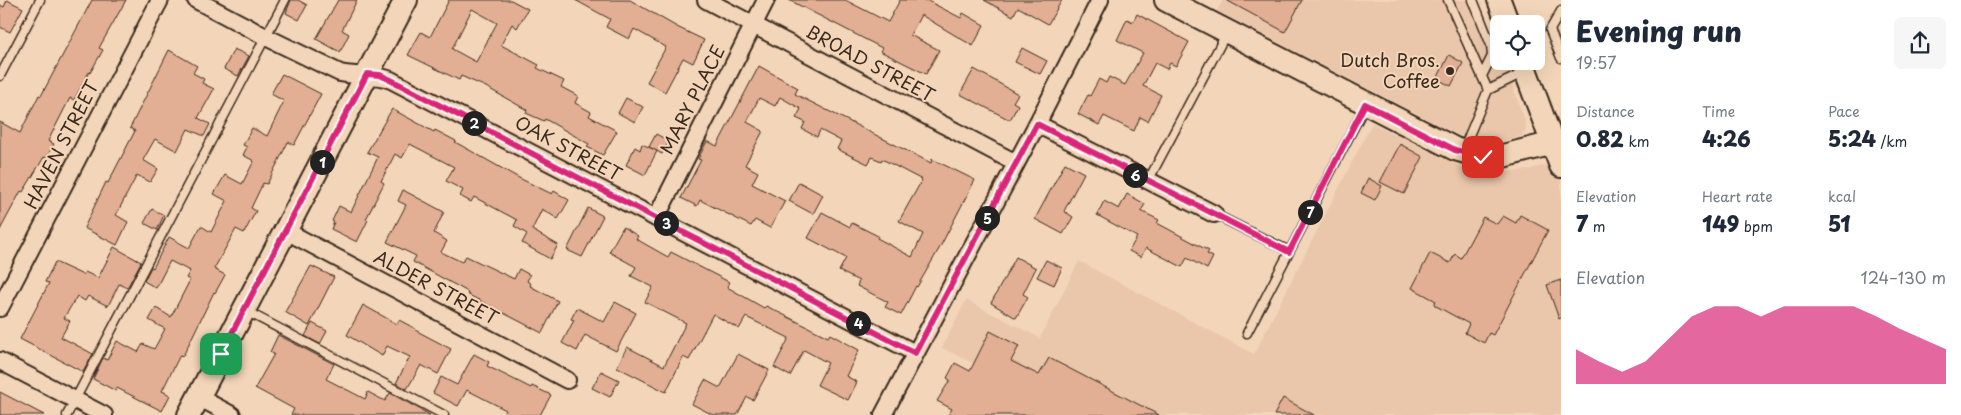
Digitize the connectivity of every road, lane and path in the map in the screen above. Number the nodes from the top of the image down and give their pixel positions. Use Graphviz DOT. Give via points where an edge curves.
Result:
graph roads {
  1 [pos="40,0"];
  2 [pos="160,0"];
  3 [pos="196,0"];
  4 [pos="285,0"];
  5 [pos="406,0"];
  6 [pos="706,0"];
  7 [pos="766,0"];
  8 [pos="1100,0"];
  9 [pos="1166,0"];
  10 [pos="1448,0"];
  11 [pos="1473,0"];
  12 [pos="1499,0"];
  13 [pos="1561,10"];
  14 [pos="1505,15"];
  15 [pos="753,25"];
  16 [pos="1227,32"];
  17 [pos="266,37"];
  18 [pos="1561,58"];
  19 [pos="1518,70"];
  20 [pos="1526,70"];
  21 [pos="367,74"];
  22 [pos="0,76"];
  23 [pos="1482,76"];
  24 [pos="1488,90"];
  25 [pos="1365,104"];
  26 [pos="1037,124"];
  27 [pos="1556,142"];
  28 [pos="1462,152"];
  29 [pos="1016,163"];
  30 [pos="1561,166"];
  31 [pos="1148,182"];
  32 [pos="1214,214"];
  33 [pos="656,218"];
  34 [pos="286,231"];
  35 [pos="1289,252"];
  36 [pos="0,308"];
  37 [pos="244,310"];
  38 [pos="1247,332"];
  39 [pos="915,353"];
  40 [pos="0,361"];
  41 [pos="567,380"];
  42 [pos="76,400"];
  43 [pos="194,406"];
  44 [pos="67,415"];
  45 [pos="104,415"];
  46 [pos="232,415"];
  47 [pos="444,415"];
  48 [pos="883,415"];
  1 -- 22 [label="lane"];
  2 -- 36 [label="street, HAVEN STREET"];
  3 -- 17 [label="street, OAK STREET"];
  4 -- 17 [label="lane"];
  5 -- 21 [label="street"];
  6 -- 15 [label="street, BROAD STREET"];
  7 -- 15 [label="street, MARY PLACE"];
  8 -- 26 [label="street"];
  9 -- 16 [label="street"];
  10 -- 23 [label="lane"];
  11 -- 23 [label="lane" via="1491,45 1492,56"];
  12 -- 14 [label="street"];
  13 -- 18 [label="lane" via="1550,30"];
  15 -- 29 [label="street, BROAD STREET"];
  15 -- 33 [label="street, MARY PLACE"];
  16 -- 25 [label="street"];
  16 -- 31 [label="lane"];
  17 -- 21 [label="street, OAK STREET" via="340,73"];
  17 -- 42 [label="lane"];
  19 -- 24 [label="lane"];
  20 -- 27 [label="street"];
  21 -- 33 [label="street, OAK STREET" via="391,80"];
  21 -- 34 [label="street"];
  23 -- 24 [label="lane"];
  24 -- 28 [label="lane"];
  25 -- 28 [label="street"];
  25 -- 35 [label="lane"];
  26 -- 29 [label="street"];
  26 -- 31 [label="street"];
  27 -- 28 [label="street" via="1500,156 1483,157"];
  27 -- 30 [label="street"];
  29 -- 39 [label="street"];
  31 -- 32 [label="street"];
  32 -- 35 [label="lane"];
  33 -- 39 [label="street, OAK STREET"];
  34 -- 37 [label="street"];
  34 -- 41 [label="street, ALDER STREET"];
  35 -- 38 [label="lane"];
  37 -- 43 [label="street"];
  37 -- 47 [label="lane"];
  39 -- 48 [label="street"];
  40 -- 42 [label="street"];
  42 -- 44 [label="lane"];
  42 -- 45 [label="street"];
  43 -- 46 [label="street"];
}
